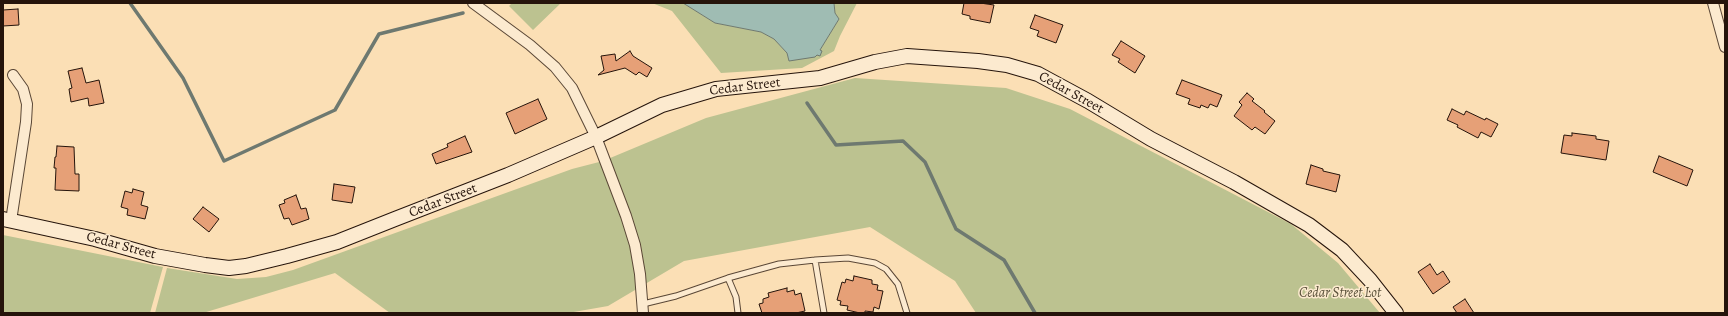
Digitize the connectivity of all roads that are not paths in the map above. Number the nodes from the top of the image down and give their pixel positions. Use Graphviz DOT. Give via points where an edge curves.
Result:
graph roads {
  1 [pos="473,3"];
  2 [pos="1713,3"];
  3 [pos="1725,47"];
  4 [pos="12,75"];
  5 [pos="596,137"];
  6 [pos="7,220"];
  7 [pos="815,260"];
  8 [pos="728,278"];
  9 [pos="643,308"];
  10 [pos="738,313"];
  11 [pos="824,313"];
  12 [pos="907,313"];
  13 [pos="1396,313"];
  1 -- 5 [label="street" via="555,67 572,88"];
  2 -- 3 [label="street"];
  4 -- 6 [label="street" via="23,89 27,104 26,122"];
  5 -- 6 [label="street, Cedar Street" via="508,175 337,242 246,266 205,266 96,238"];
  5 -- 9 [label="street" via="635,245"];
  5 -- 13 [label="street, Cedar Street" via="662,105 716,89 820,78 875,62 907,56 978,60 1007,65 1038,74 1309,225 1342,250"];
  7 -- 8 [label="lane" via="779,264"];
  7 -- 11 [label="lane"];
  7 -- 12 [label="lane" via="848,258 875,263 886,269 898,284"];
  8 -- 9 [label="lane"];
  8 -- 10 [label="lane" via="736,297"];
}
